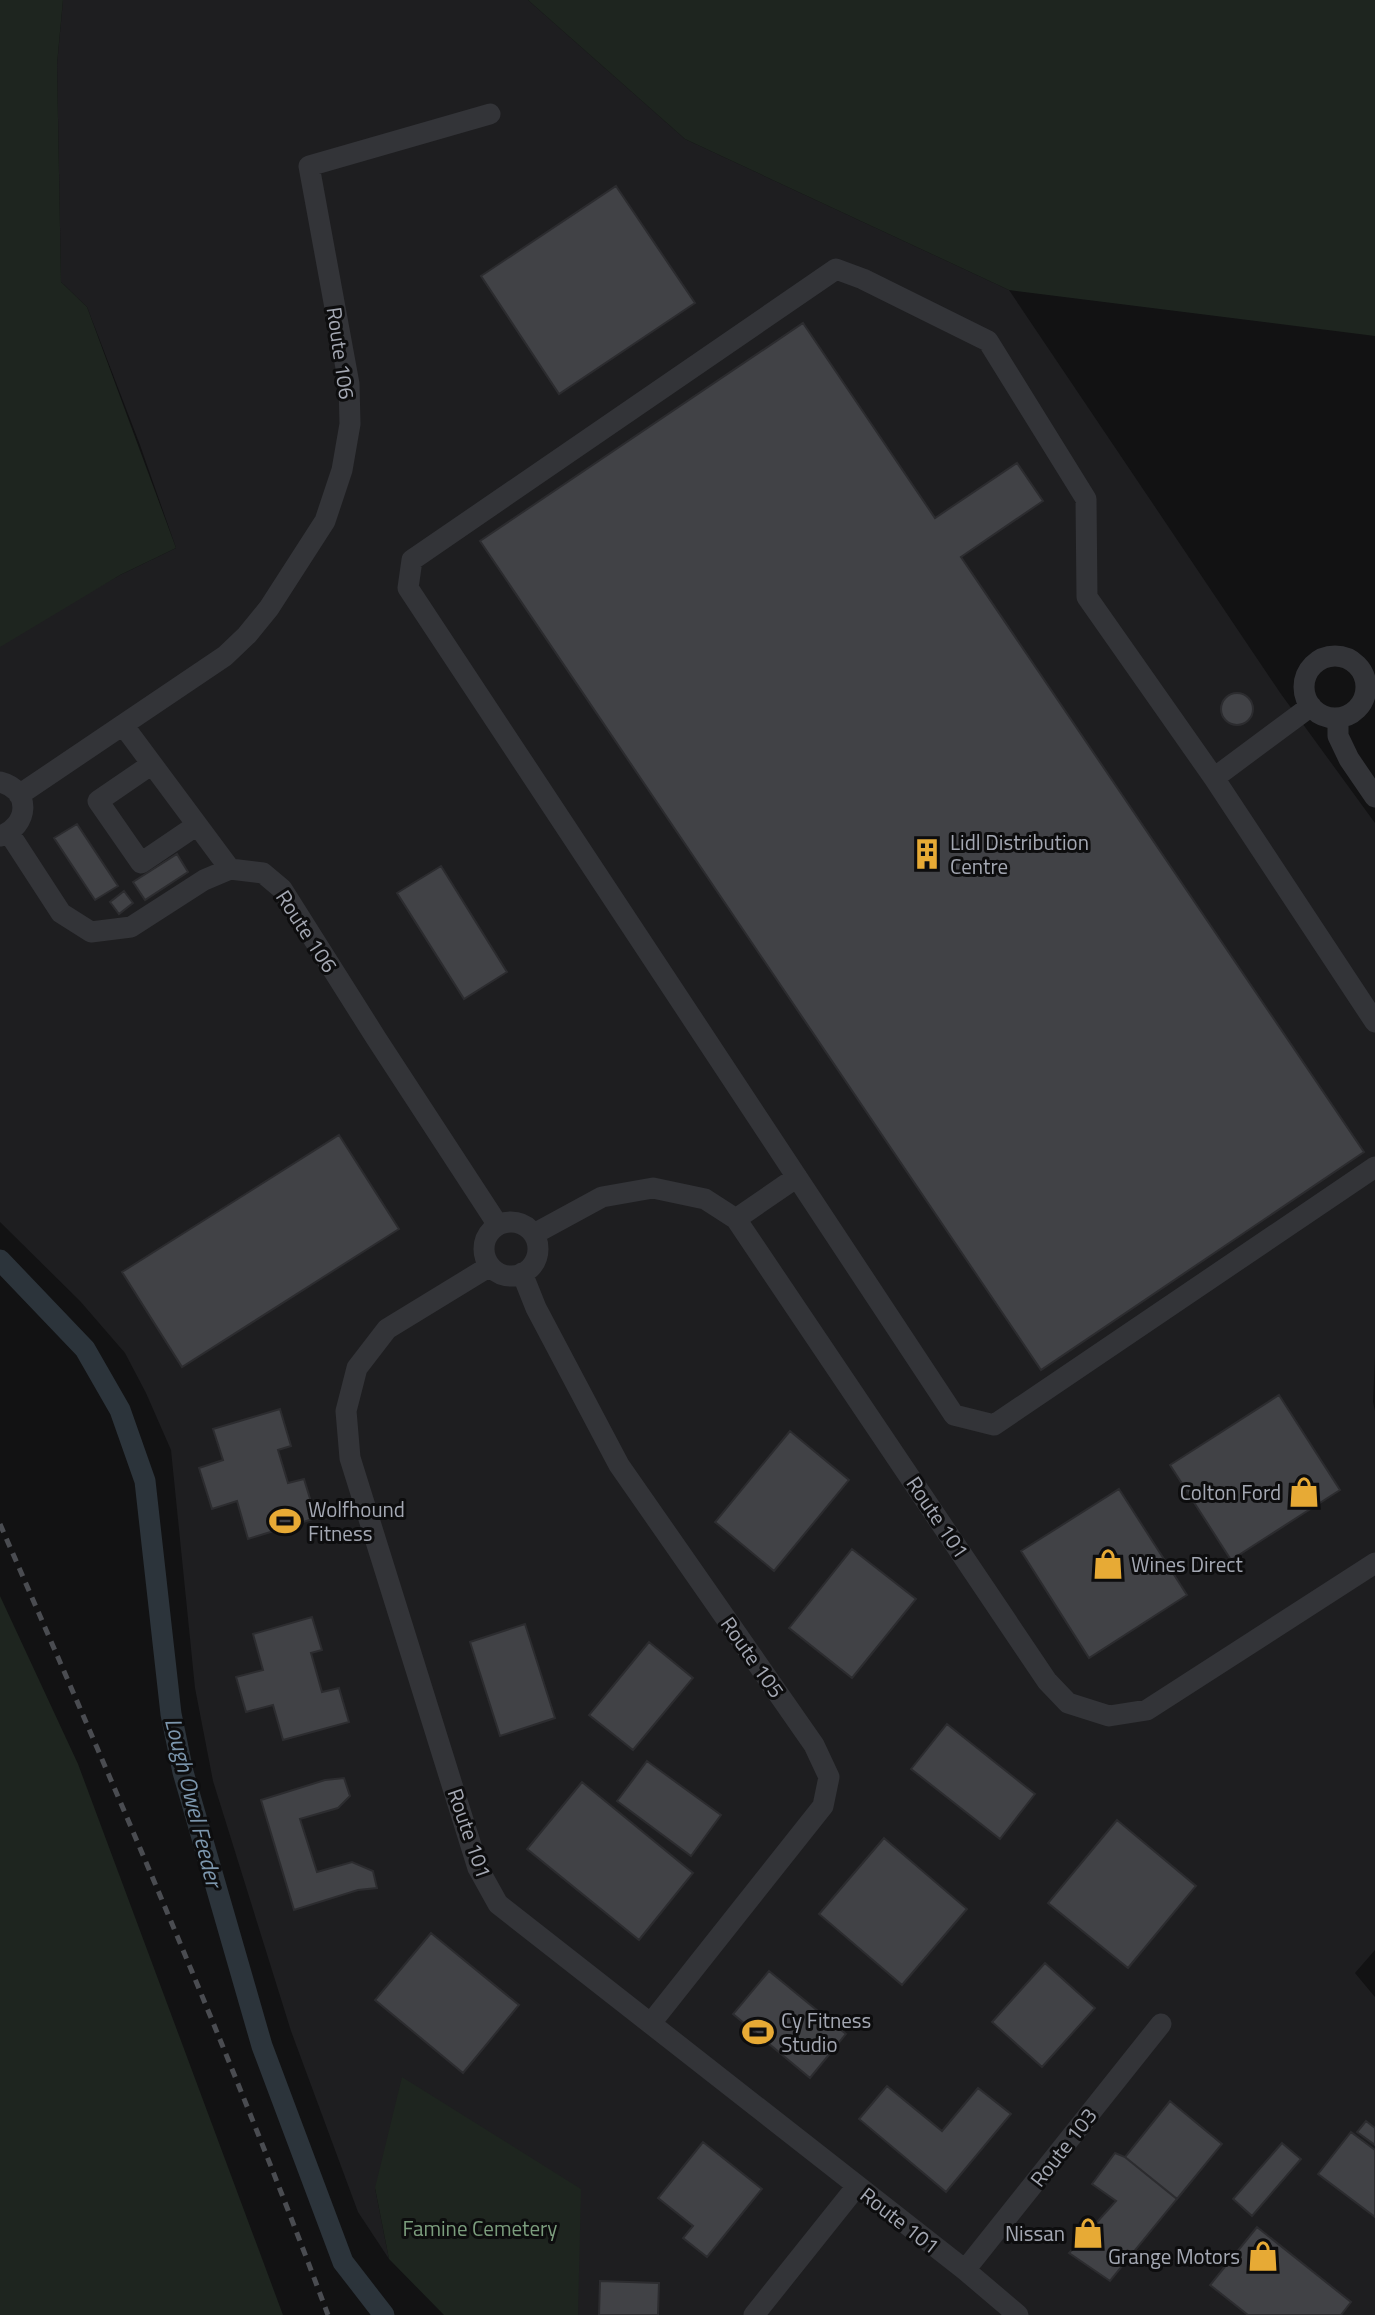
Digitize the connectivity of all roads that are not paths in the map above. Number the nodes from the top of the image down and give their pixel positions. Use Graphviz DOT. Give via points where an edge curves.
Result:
graph roads {
  1 [pos="490,114"];
  2 [pos="1311,706"];
  3 [pos="1338,718"];
  4 [pos="123,725"];
  5 [pos="152,764"];
  6 [pos="1214,778"];
  7 [pos="0,782"];
  8 [pos="19,795"];
  9 [pos="1375,797"];
  10 [pos="197,825"];
  11 [pos="5,834"];
  12 [pos="230,869"];
  13 [pos="1375,1022"];
  14 [pos="1375,1167"];
  15 [pos="797,1177"];
  16 [pos="737,1219"];
  17 [pos="498,1225"];
  18 [pos="534,1234"];
  19 [pos="490,1266"];
  20 [pos="522,1273"];
  21 [pos="1375,1563"];
  22 [pos="651,2023"];
  23 [pos="1161,2024"];
  24 [pos="857,2186"];
  25 [pos="965,2270"];
  26 [pos="754,2315"];
  27 [pos="1018,2315"];
  1 -- 4 [label="street, Route 106" via="309,166 349,384 350,424 342,470 325,521 270,608 247,635 225,656"];
  2 -- 3 [label="street"];
  2 -- 3 [label="street" via="1304,687 1311,668 1329,657 1348,659 1363,673 1366,692 1356,710"];
  2 -- 6 [label="street"];
  3 -- 9 [label="street" via="1338,736"];
  4 -- 5 [label="street"];
  4 -- 8 [label="street, Route 106"];
  5 -- 10 [label="street"];
  5 -- 10 [label="street" via="98,801 141,863"];
  6 -- 13 [label="street"];
  6 -- 15 [label="street" via="1087,597 1086,499 988,341 836,269 412,560 408,588"];
  7 -- 8 [label="street"];
  8 -- 11 [label="street" via="21,820"];
  10 -- 12 [label="street"];
  11 -- 12 [label="street" via="61,913 91,932 131,927 204,880"];
  12 -- 17 [label="street, Route 106" via="262,873 282,889"];
  14 -- 15 [label="street" via="994,1425 954,1415"];
  15 -- 16 [label="street"];
  16 -- 18 [label="street, Route 101" via="705,1199 653,1188 602,1197"];
  16 -- 21 [label="street, Route 101" via="1047,1681 1068,1703 1109,1716 1147,1710"];
  17 -- 18 [label="street" via="513,1222"];
  17 -- 19 [label="street" via="484,1244"];
  18 -- 20 [label="street" via="536,1261"];
  19 -- 20 [label="street" via="505,1275"];
  19 -- 22 [label="street, Route 101" via="387,1329 357,1368 346,1411 350,1458 478,1868 498,1904"];
  20 -- 22 [label="street, Route 105" via="619,1465 814,1745 829,1777 823,1806"];
  22 -- 24 [label="street, Route 101"];
  23 -- 25 [label="street, Route 103"];
  24 -- 25 [label="street, Route 101"];
  24 -- 26 [label="street"];
  25 -- 27 [label="street, Route 101"];
}
